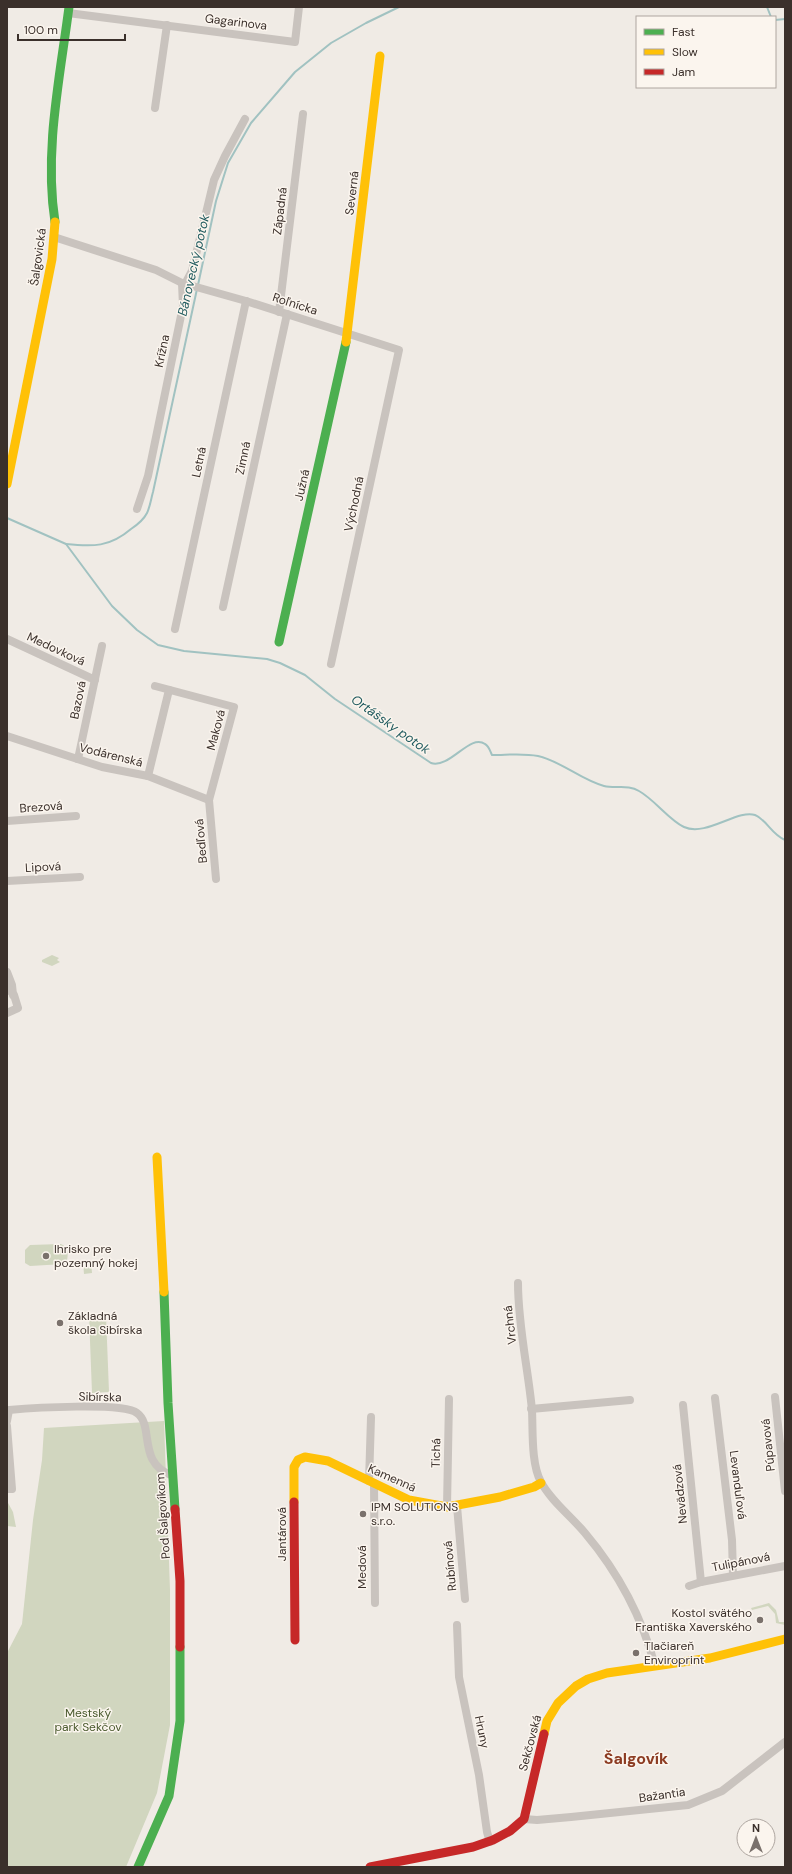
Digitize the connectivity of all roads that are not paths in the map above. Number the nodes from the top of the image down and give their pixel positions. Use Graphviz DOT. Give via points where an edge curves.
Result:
graph roads {
  1 [pos="299,7"];
  2 [pos="68,10"];
  3 [pos="166,25"];
  4 [pos="380,56"];
  5 [pos="155,108"];
  6 [pos="304,114"];
  7 [pos="245,120"];
  8 [pos="54,237"];
  9 [pos="186,285"];
  10 [pos="246,301"];
  11 [pos="283,313"];
  12 [pos="348,334"];
  13 [pos="399,350"];
  14 [pos="7,484"];
  15 [pos="137,509"];
  16 [pos="223,608"];
  17 [pos="175,629"];
  18 [pos="7,639"];
  19 [pos="279,642"];
  20 [pos="102,646"];
  21 [pos="331,664"];
  22 [pos="95,680"];
  23 [pos="155,686"];
  24 [pos="169,690"];
  25 [pos="7,736"];
  26 [pos="78,759"];
  27 [pos="148,776"];
  28 [pos="209,800"];
  29 [pos="76,816"];
  30 [pos="7,821"];
  31 [pos="80,877"];
  32 [pos="216,879"];
  33 [pos="7,881"];
  34 [pos="7,972"];
  35 [pos="7,987"];
  36 [pos="14,995"];
  37 [pos="7,1013"];
  38 [pos="157,1157"];
  39 [pos="518,1283"];
  40 [pos="775,1397"];
  41 [pos="715,1398"];
  42 [pos="449,1399"];
  43 [pos="630,1400"];
  44 [pos="683,1405"];
  45 [pos="531,1409"];
  46 [pos="8,1410"];
  47 [pos="371,1417"];
  48 [pos="7,1421"];
  49 [pos="7,1426"];
  50 [pos="328,1461"];
  51 [pos="173,1476"];
  52 [pos="371,1482"];
  53 [pos="541,1483"];
  54 [pos="7,1489"];
  55 [pos="785,1491"];
  56 [pos="457,1506"];
  57 [pos="447,1507"];
  58 [pos="785,1566"];
  59 [pos="733,1575"];
  60 [pos="701,1582"];
  61 [pos="689,1586"];
  62 [pos="465,1599"];
  63 [pos="375,1603"];
  64 [pos="457,1625"];
  65 [pos="295,1640"];
  66 [pos="785,1640"];
  67 [pos="655,1666"];
  68 [pos="785,1742"];
  69 [pos="524,1819"];
  70 [pos="490,1842"];
  71 [pos="138,1867"];
  72 [pos="370,1867"];
  1 -- 3 [label="street, Gagarinova" via="295,42"];
  2 -- 3 [label="street, Gagarinova"];
  2 -- 8 [label="street, Šalgovická" via="53,136 51,197 55,223"];
  3 -- 5 [label="street"];
  4 -- 12 [label="street, Severná"];
  6 -- 11 [label="street, Západná"];
  7 -- 9 [label="street" via="214,180 192,271"];
  8 -- 9 [label="street" via="156,270"];
  8 -- 14 [label="street, Šalgovická" via="52,259"];
  9 -- 10 [label="street, Roľnícka"];
  9 -- 15 [label="street, Krížna" via="184,306 148,476"];
  10 -- 11 [label="street, Roľnícka"];
  10 -- 17 [label="street, Letná"];
  11 -- 12 [label="street, Roľnícka"];
  11 -- 16 [label="street, Zimná"];
  12 -- 13 [label="street, Roľnícka"];
  12 -- 19 [label="street, Južná"];
  13 -- 21 [label="street, Východná"];
  18 -- 22 [label="street, Medovková"];
  20 -- 22 [label="street, Bazová"];
  22 -- 26 [label="street, Bazová"];
  23 -- 24 [label="street, Maková"];
  24 -- 27 [label="street"];
  24 -- 28 [label="street, Maková" via="234,707"];
  25 -- 26 [label="street, Vodárenská"];
  26 -- 27 [label="street, Vodárenská" via="102,767"];
  27 -- 28 [label="street, Vodárenská"];
  28 -- 32 [label="street, Bedľová"];
  29 -- 30 [label="street, Brezová"];
  31 -- 33 [label="street, Lipová"];
  34 -- 36 [label="street"];
  35 -- 36 [label="street"];
  36 -- 37 [label="street" via="18,1008"];
  38 -- 51 [label="street, Pod Šalgovíkom"];
  39 -- 45 [label="street, Vrchná"];
  40 -- 55 [label="street, Púpavová"];
  41 -- 59 [label="street, Levanduľová" via="732,1540"];
  42 -- 57 [label="street, Tichá"];
  43 -- 45 [label="street"];
  44 -- 60 [label="street, Nevädzová"];
  45 -- 53 [label="street" via="536,1468"];
  46 -- 48 [label="street, Sibírska"];
  46 -- 51 [label="street, Sibírska" via="132,1410 139,1414 143,1421 152,1460 162,1472"];
  47 -- 52 [label="street, Medová"];
  49 -- 54 [label="street" via="12,1489"];
  50 -- 52 [label="street, Kamenná"];
  50 -- 65 [label="street, Jantárová" via="305,1457 298,1460 294,1467"];
  51 -- 71 [label="street, Pod Šalgovíkom" via="180,1581 180,1721 170,1796"];
  52 -- 57 [label="street, Kamenná" via="408,1500"];
  52 -- 63 [label="street, Medová"];
  53 -- 56 [label="street, Kamenná" via="506,1495"];
  53 -- 67 [label="street" via="594,1545 619,1581 640,1620"];
  56 -- 57 [label="street, Kamenná"];
  56 -- 62 [label="street, Rubínová"];
  58 -- 59 [label="street, Tulipánová"];
  59 -- 60 [label="street, Tulipánová"];
  60 -- 61 [label="street, Tulipánová"];
  64 -- 70 [label="street, Hruny" via="459,1677"];
  66 -- 67 [label="street, Sekčovská" via="726,1655"];
  67 -- 69 [label="street, Sekčovská" via="598,1675 576,1686 558,1703 547,1721"];
  68 -- 69 [label="street, Bažantia" via="722,1791 688,1805 537,1820"];
  69 -- 70 [label="street" via="509,1833"];
  70 -- 72 [label="street"];
}
